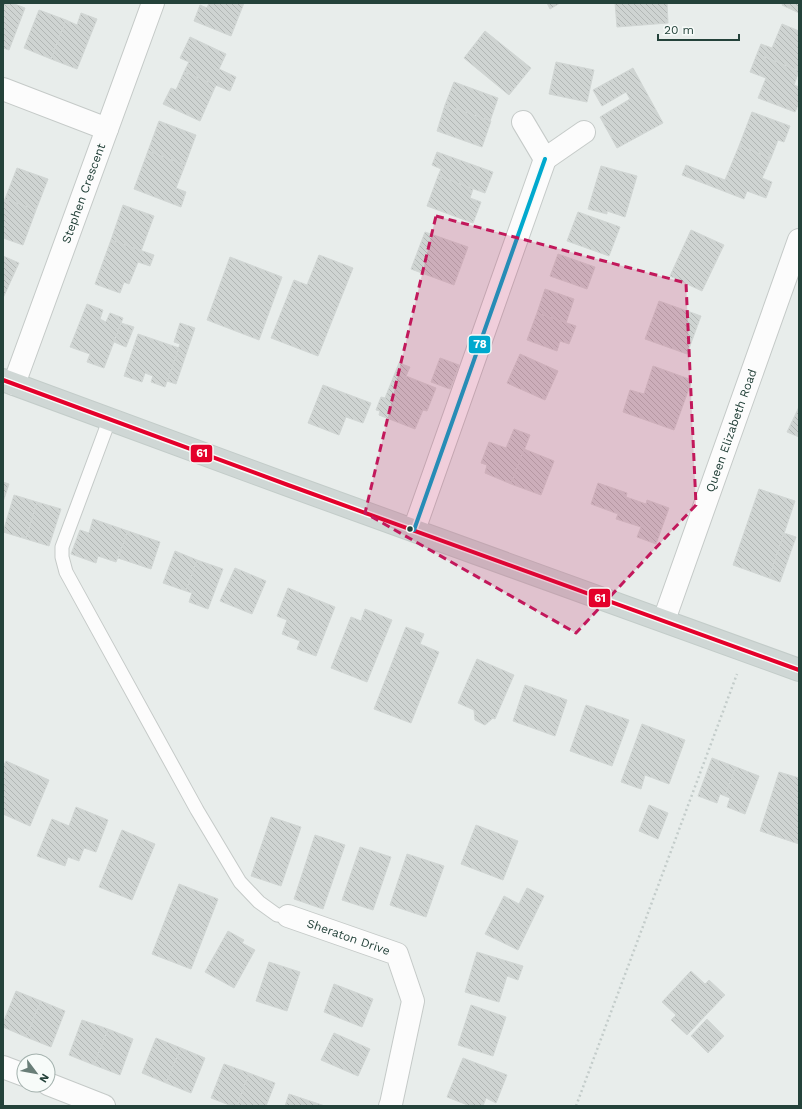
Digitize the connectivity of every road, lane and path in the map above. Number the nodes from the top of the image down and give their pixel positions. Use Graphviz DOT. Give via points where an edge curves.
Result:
graph roads {
  1 [pos="153,3"];
  2 [pos="3,89"];
  3 [pos="523,122"];
  4 [pos="107,129"];
  5 [pos="584,132"];
  6 [pos="546,159"];
  7 [pos="799,240"];
  8 [pos="9,382"];
  9 [pos="110,418"];
  10 [pos="414,530"];
  11 [pos="664,620"];
  12 [pos="746,651"];
  13 [pos="799,670"];
  14 [pos="288,916"];
  15 [pos="3,1067"];
  16 [pos="16,1072"];
  17 [pos="56,1087"];
  18 [pos="104,1106"];
  19 [pos="390,1106"];
  20 [pos="576,1106"];
  1 -- 4 [label="street, Stephen Crescent"];
  2 -- 4 [label="street"];
  3 -- 6 [label="street"];
  4 -- 8 [label="street, Stephen Crescent"];
  5 -- 6 [label="street"];
  6 -- 10 [label="street"];
  7 -- 11 [label="street, Queen Elizabeth Road"];
  8 -- 9 [label="main road"];
  9 -- 10 [label="main road"];
  9 -- 14 [label="lane" via="62,547 66,572 240,882 259,902 277,915"];
  10 -- 11 [label="main road"];
  11 -- 12 [label="main road"];
  12 -- 13 [label="main road"];
  12 -- 20 [label="path"];
  14 -- 19 [label="street, Sheraton Drive" via="397,954 413,1001"];
  15 -- 16 [label="street"];
  17 -- 18 [label="street"];
}
